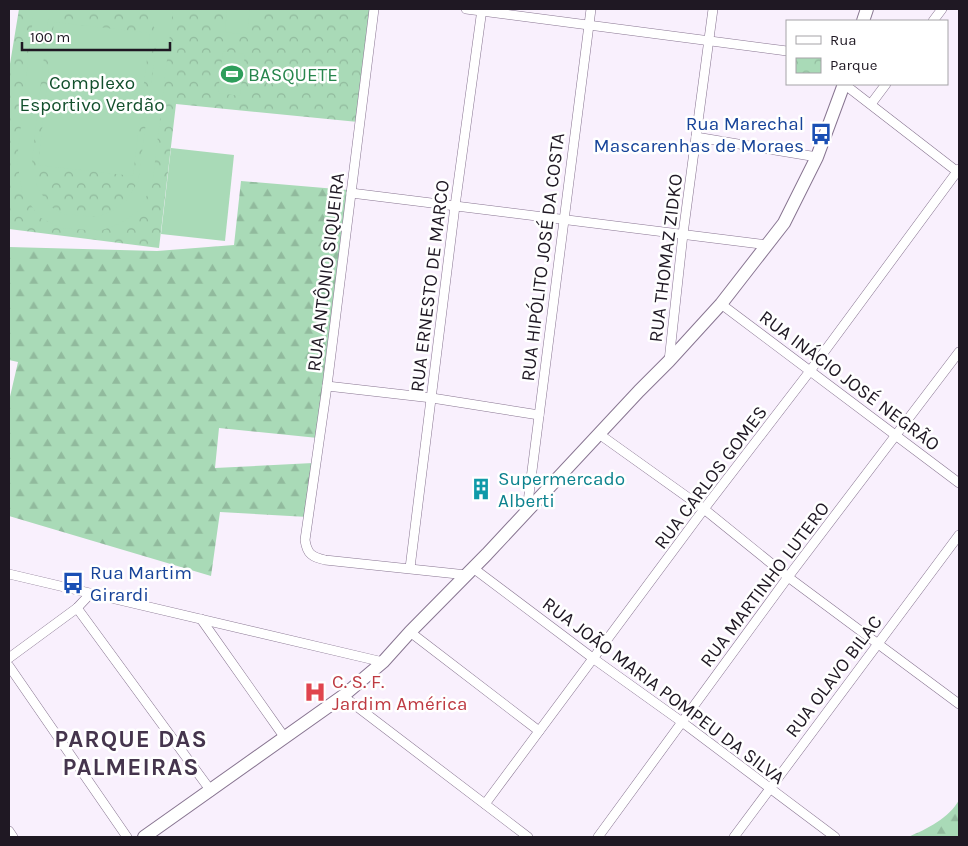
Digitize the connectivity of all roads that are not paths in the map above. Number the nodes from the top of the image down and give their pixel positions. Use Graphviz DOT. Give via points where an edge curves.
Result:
graph roads {
  1 [pos="374,9"];
  2 [pos="466,9"];
  3 [pos="591,9"];
  4 [pos="713,9"];
  5 [pos="942,9"];
  6 [pos="482,10"];
  7 [pos="934,20"];
  8 [pos="589,24"];
  9 [pos="708,41"];
  10 [pos="786,51"];
  11 [pos="844,85"];
  12 [pos="845,85"];
  13 [pos="885,85"];
  14 [pos="871,104"];
  15 [pos="696,137"];
  16 [pos="817,157"];
  17 [pos="959,171"];
  18 [pos="351,193"];
  19 [pos="455,206"];
  20 [pos="563,220"];
  21 [pos="683,234"];
  22 [pos="768,245"];
  23 [pos="721,304"];
  24 [pos="959,352"];
  25 [pos="669,361"];
  26 [pos="810,371"];
  27 [pos="327,386"];
  28 [pos="432,398"];
  29 [pos="539,415"];
  30 [pos="599,434"];
  31 [pos="897,435"];
  32 [pos="959,483"];
  33 [pos="704,509"];
  34 [pos="527,510"];
  35 [pos="959,535"];
  36 [pos="410,568"];
  37 [pos="470,571"];
  38 [pos="9,574"];
  39 [pos="788,577"];
  40 [pos="91,593"];
  41 [pos="77,608"];
  42 [pos="201,618"];
  43 [pos="410,632"];
  44 [pos="878,643"];
  45 [pos="9,658"];
  46 [pos="594,659"];
  47 [pos="383,662"];
  48 [pos="9,666"];
  49 [pos="343,696"];
  50 [pos="959,704"];
  51 [pos="682,722"];
  52 [pos="539,731"];
  53 [pos="285,738"];
  54 [pos="769,789"];
  55 [pos="211,791"];
  56 [pos="485,804"];
  57 [pos="9,831"];
  58 [pos="13,837"];
  59 [pos="127,837"];
  60 [pos="144,837"];
  61 [pos="528,837"];
  62 [pos="598,837"];
  63 [pos="734,837"];
  64 [pos="835,837"];
  1 -- 18 [label="street, RUA ANTÔNIO SIQUEIRA"];
  2 -- 6 [label="street"];
  3 -- 8 [label="street, RUA HIPÓLITO JOSÉ DA COSTA"];
  4 -- 9 [label="street, RUA THOMAZ ZIDKO"];
  5 -- 7 [label="street"];
  6 -- 8 [label="street"];
  6 -- 19 [label="street, RUA ERNESTO DE MARCO"];
  8 -- 9 [label="street"];
  8 -- 20 [label="street, RUA HIPÓLITO JOSÉ DA COSTA"];
  9 -- 10 [label="street"];
  9 -- 15 [label="street, RUA THOMAZ ZIDKO"];
  11 -- 16 [label="street"];
  12 -- 14 [label="street"];
  13 -- 14 [label="street"];
  14 -- 17 [label="street"];
  15 -- 16 [label="street"];
  15 -- 21 [label="street, RUA THOMAZ ZIDKO"];
  16 -- 22 [label="street" via="784,223"];
  17 -- 26 [label="street, RUA CARLOS GOMES"];
  18 -- 19 [label="street"];
  18 -- 27 [label="street, RUA ANTÔNIO SIQUEIRA"];
  19 -- 20 [label="street"];
  19 -- 28 [label="street, RUA ERNESTO DE MARCO"];
  20 -- 21 [label="street"];
  20 -- 29 [label="street, RUA HIPÓLITO JOSÉ DA COSTA"];
  21 -- 22 [label="street"];
  21 -- 25 [label="street, RUA THOMAZ ZIDKO"];
  22 -- 23 [label="street"];
  23 -- 25 [label="street"];
  23 -- 26 [label="street, RUA INÁCIO JOSÉ NEGRÃO"];
  24 -- 31 [label="street, RUA MARTINHO LUTERO"];
  25 -- 30 [label="street"];
  26 -- 31 [label="street, RUA INÁCIO JOSÉ NEGRÃO"];
  26 -- 33 [label="street, RUA CARLOS GOMES"];
  27 -- 28 [label="street"];
  27 -- 36 [label="street, RUA ANTÔNIO SIQUEIRA" via="305,540 307,551 313,557 325,560"];
  28 -- 29 [label="street"];
  28 -- 36 [label="street, RUA ERNESTO DE MARCO"];
  29 -- 34 [label="street, RUA HIPÓLITO JOSÉ DA COSTA"];
  30 -- 33 [label="street"];
  30 -- 34 [label="street"];
  31 -- 32 [label="street, RUA INÁCIO JOSÉ NEGRÃO"];
  31 -- 39 [label="street, RUA MARTINHO LUTERO"];
  33 -- 39 [label="street"];
  33 -- 46 [label="street, RUA CARLOS GOMES"];
  34 -- 37 [label="street"];
  35 -- 44 [label="street, RUA OLAVO BILAC"];
  36 -- 37 [label="street"];
  37 -- 43 [label="street"];
  37 -- 46 [label="street, RUA JOÃO MARIA POMPEU DA SILVA"];
  38 -- 40 [label="street"];
  39 -- 44 [label="street"];
  39 -- 51 [label="street, RUA MARTINHO LUTERO"];
  40 -- 41 [label="street"];
  40 -- 42 [label="street"];
  41 -- 45 [label="street"];
  41 -- 55 [label="street"];
  42 -- 47 [label="street"];
  42 -- 53 [label="street"];
  43 -- 47 [label="street"];
  43 -- 52 [label="street"];
  44 -- 50 [label="street"];
  44 -- 54 [label="street, RUA OLAVO BILAC"];
  46 -- 51 [label="street, RUA JOÃO MARIA POMPEU DA SILVA"];
  46 -- 52 [label="street, RUA CARLOS GOMES"];
  47 -- 49 [label="street"];
  48 -- 59 [label="street"];
  49 -- 53 [label="street"];
  49 -- 56 [label="street"];
  51 -- 54 [label="street, RUA JOÃO MARIA POMPEU DA SILVA"];
  51 -- 62 [label="street, RUA MARTINHO LUTERO"];
  52 -- 56 [label="street, RUA CARLOS GOMES"];
  53 -- 55 [label="street"];
  54 -- 63 [label="street, RUA OLAVO BILAC"];
  54 -- 64 [label="street, RUA JOÃO MARIA POMPEU DA SILVA"];
  55 -- 60 [label="street"];
  56 -- 61 [label="street"];
  57 -- 58 [label="street"];
}
